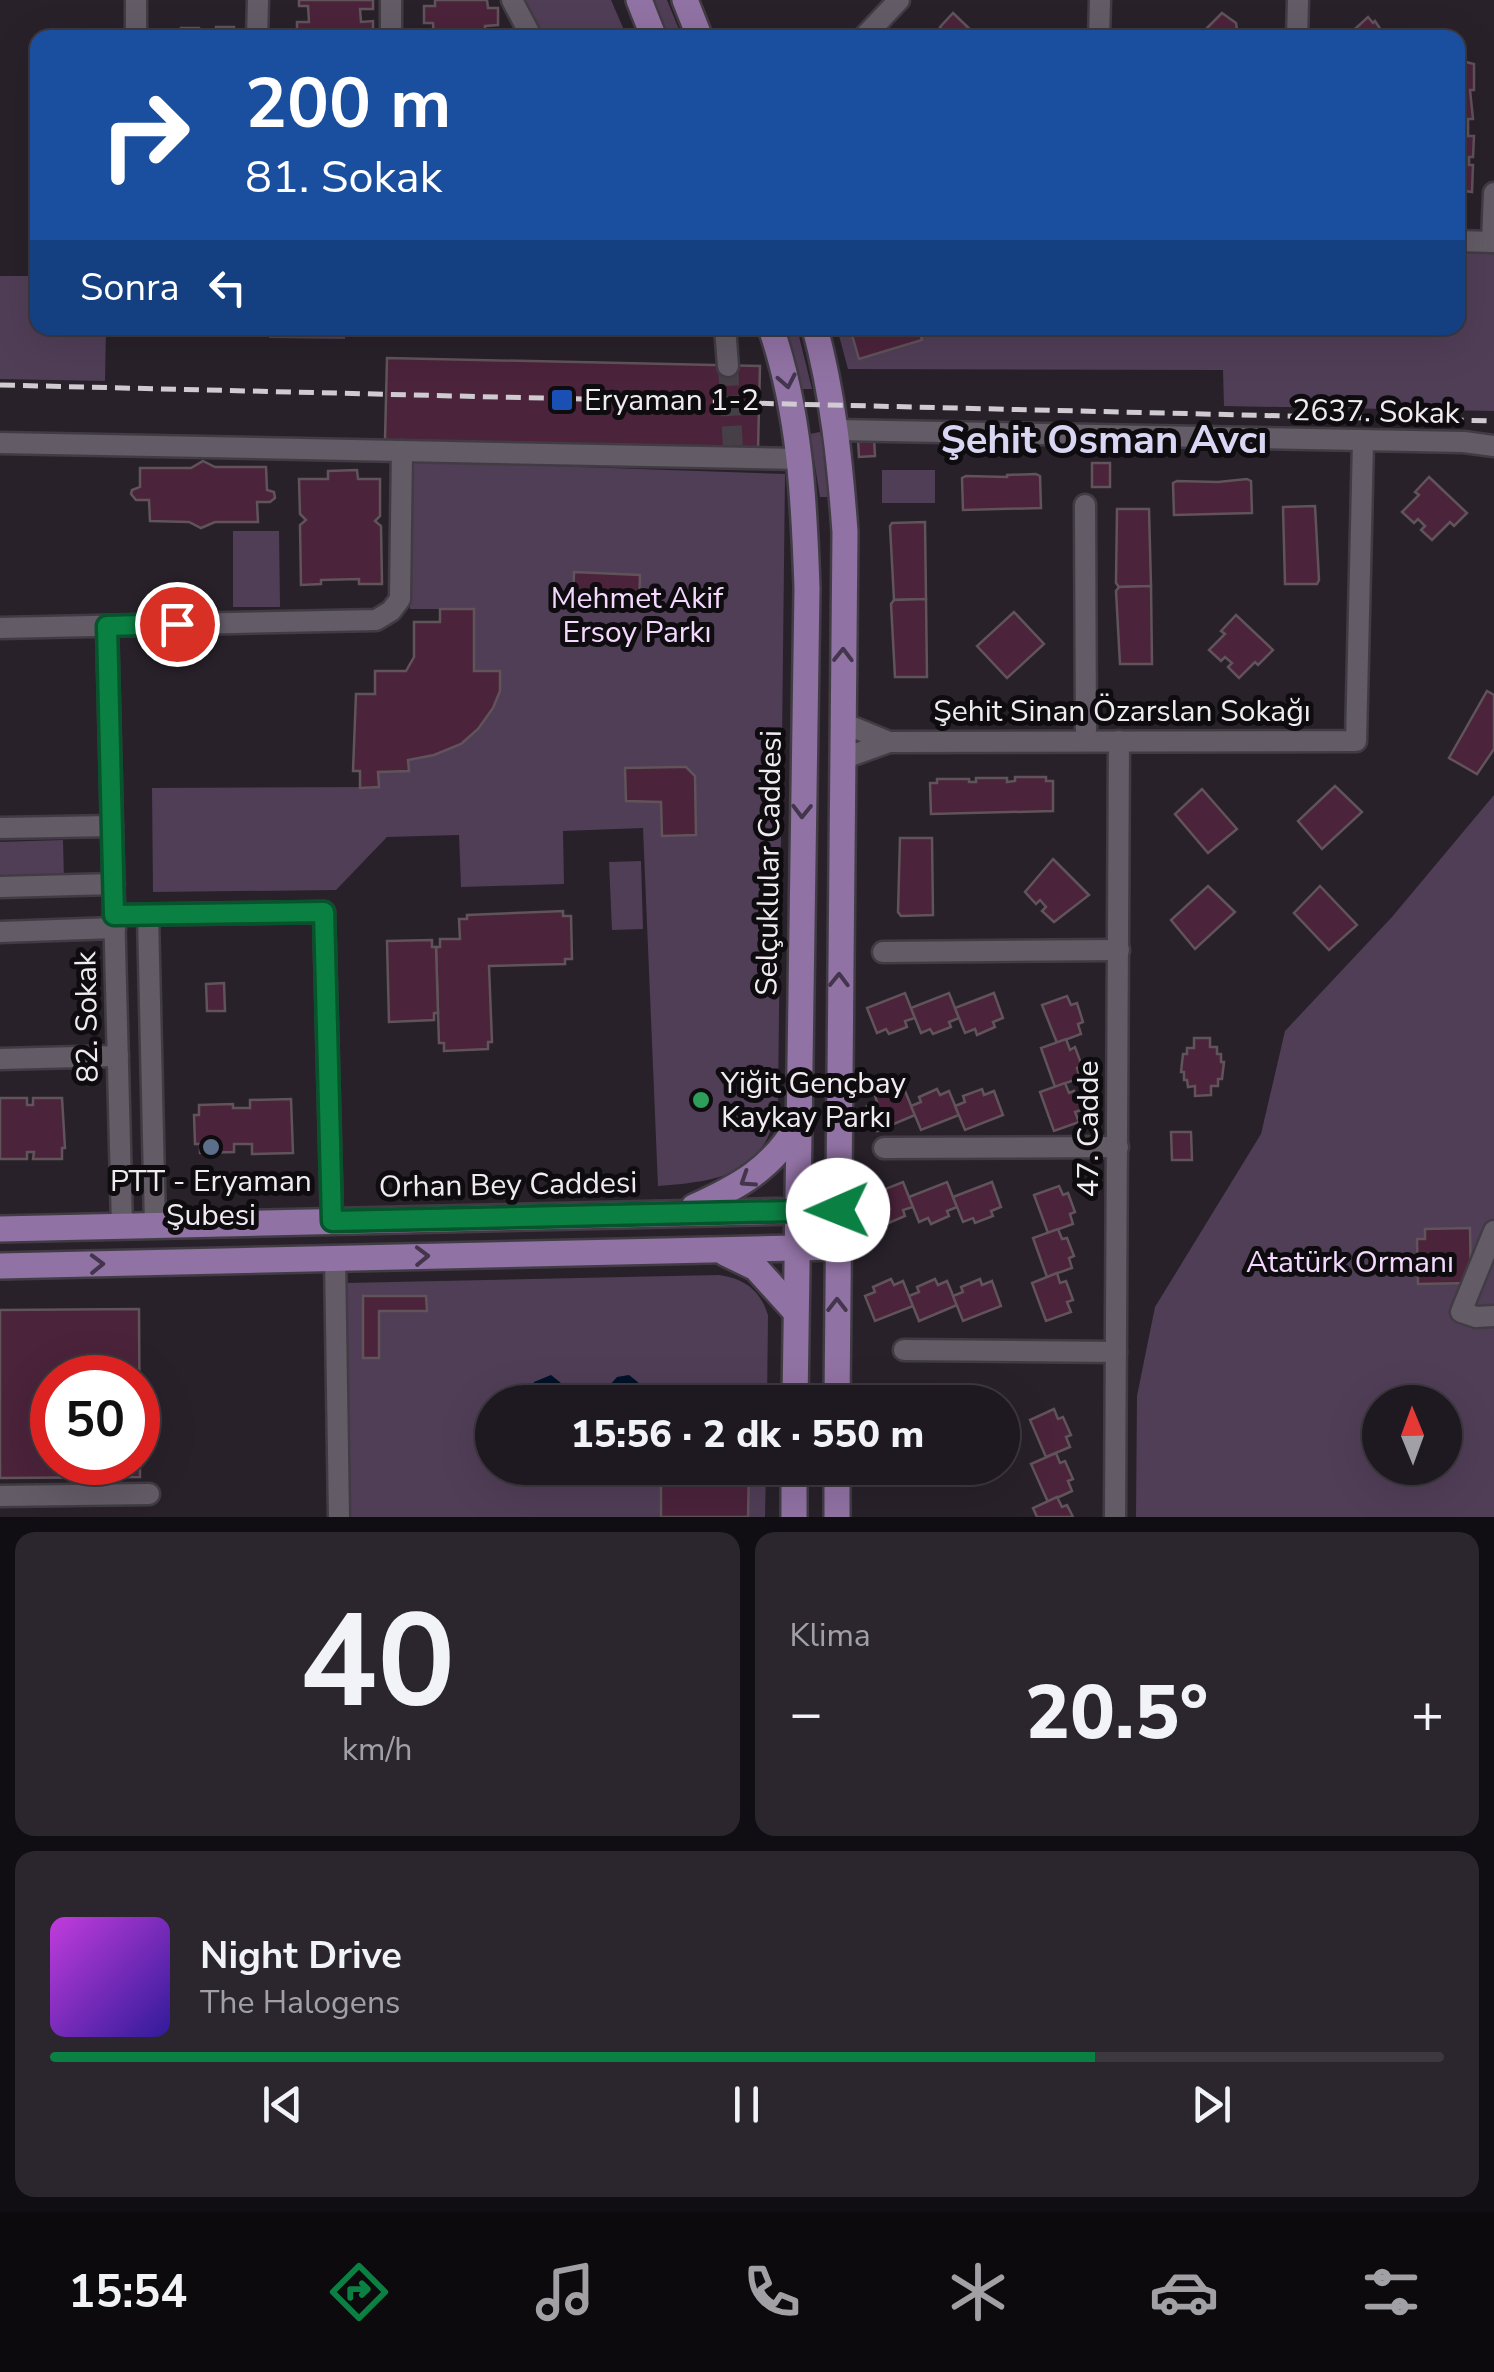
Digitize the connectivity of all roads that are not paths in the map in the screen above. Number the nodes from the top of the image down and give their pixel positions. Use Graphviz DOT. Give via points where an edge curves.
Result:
graph roads {
  1 [pos="136,0"];
  2 [pos="258,0"];
  3 [pos="391,0"];
  4 [pos="512,0"];
  5 [pos="639,0"];
  6 [pos="685,0"];
  7 [pos="899,0"];
  8 [pos="1100,0"];
  9 [pos="1298,0"];
  10 [pos="136,30"];
  11 [pos="258,30"];
  12 [pos="391,30"];
  13 [pos="528,30"];
  14 [pos="651,30"];
  15 [pos="697,30"];
  16 [pos="871,30"];
  17 [pos="1099,30"];
  18 [pos="1297,30"];
  19 [pos="1494,193"];
  20 [pos="1465,241"];
  21 [pos="1493,242"];
  22 [pos="726,335"];
  23 [pos="774,335"];
  24 [pos="817,335"];
  25 [pos="728,366"];
  26 [pos="836,430"];
  27 [pos="1363,442"];
  28 [pos="0,444"];
  29 [pos="1494,446"];
  30 [pos="402,451"];
  31 [pos="800,460"];
  32 [pos="1085,506"];
  33 [pos="107,626"];
  34 [pos="0,628"];
  35 [pos="804,722"];
  36 [pos="842,723"];
  37 [pos="1086,741"];
  38 [pos="1120,741"];
  39 [pos="889,742"];
  40 [pos="804,759"];
  41 [pos="842,759"];
  42 [pos="112,826"];
  43 [pos="0,828"];
  44 [pos="114,884"];
  45 [pos="0,887"];
  46 [pos="148,914"];
  47 [pos="115,922"];
  48 [pos="0,932"];
  49 [pos="1119,950"];
  50 [pos="882,952"];
  51 [pos="118,1056"];
  52 [pos="0,1059"];
  53 [pos="797,1125"];
  54 [pos="884,1148"];
  55 [pos="1118,1148"];
  56 [pos="838,1210"];
  57 [pos="796,1211"];
  58 [pos="680,1213"];
  59 [pos="332,1221"];
  60 [pos="155,1225"];
  61 [pos="122,1226"];
  62 [pos="0,1228"];
  63 [pos="1494,1231"];
  64 [pos="796,1248"];
  65 [pos="838,1248"];
  66 [pos="715,1250"];
  67 [pos="334,1258"];
  68 [pos="0,1266"];
  69 [pos="796,1311"];
  70 [pos="1494,1316"];
  71 [pos="904,1350"];
  72 [pos="1116,1352"];
  73 [pos="794,1385"];
  74 [pos="837,1385"];
  75 [pos="794,1485"];
  76 [pos="837,1485"];
  77 [pos="149,1494"];
  78 [pos="0,1496"];
  79 [pos="339,1517"];
  80 [pos="794,1517"];
  81 [pos="837,1517"];
  82 [pos="1116,1517"];
  1 -- 10 [label="street"];
  2 -- 11 [label="street"];
  3 -- 12 [label="street"];
  4 -- 13 [label="street"];
  5 -- 14 [label="main road"];
  6 -- 15 [label="main road"];
  7 -- 16 [label="street"];
  8 -- 17 [label="street"];
  9 -- 18 [label="street"];
  19 -- 21 [label="street"];
  20 -- 21 [label="street"];
  22 -- 25 [label="street"];
  23 -- 31 [label="main road, Selçuklular Caddesi, one-way"];
  24 -- 26 [label="main road"];
  26 -- 27 [label="street, 2637. Sokak"];
  36 -- 26 [label="main road, one-way" via="845,532"];
  27 -- 29 [label="street, 2637. Sokak"];
  27 -- 38 [label="street, Şehit Sinan Özarslan Sokağı" via="1356,741"];
  28 -- 30 [label="street"];
  30 -- 31 [label="street" via="733,453"];
  30 -- 33 [label="street" via="400,598 392,611 376,620"];
  31 -- 35 [label="main road, Selçuklular Caddesi"];
  32 -- 37 [label="street"];
  33 -- 34 [label="street"];
  33 -- 42 [label="street, 82. Sokak"];
  35 -- 36 [label="main road"];
  35 -- 40 [label="main road, Selçuklular Caddesi"];
  36 -- 39 [label="street"];
  36 -- 41 [label="main road"];
  37 -- 38 [label="street, Şehit Sinan Özarslan Sokağı"];
  37 -- 39 [label="street, Şehit Sinan Özarslan Sokağı"];
  38 -- 49 [label="street, 47. Cadde"];
  39 -- 41 [label="street"];
  40 -- 41 [label="main road"];
  40 -- 53 [label="main road, Selçuklular Caddesi, one-way"];
  56 -- 41 [label="main road, one-way"];
  42 -- 43 [label="street"];
  42 -- 44 [label="street, 82. Sokak"];
  44 -- 45 [label="street"];
  44 -- 47 [label="street, 82. Sokak"];
  46 -- 47 [label="street"];
  46 -- 59 [label="street" via="324,912"];
  46 -- 60 [label="street"];
  47 -- 48 [label="street"];
  47 -- 51 [label="street, 82. Sokak"];
  49 -- 50 [label="street"];
  49 -- 55 [label="street, 47. Cadde"];
  51 -- 52 [label="street"];
  51 -- 61 [label="street, 82. Sokak"];
  53 -- 57 [label="main road, Selçuklular Caddesi"];
  53 -- 58 [label="main road, one-way" via="762,1170"];
  54 -- 55 [label="street"];
  55 -- 72 [label="street, 47. Cadde"];
  56 -- 57 [label="main road, Orhan Bey Caddesi"];
  56 -- 65 [label="main road"];
  57 -- 58 [label="main road, Orhan Bey Caddesi"];
  57 -- 64 [label="main road, Selçuklular Caddesi"];
  58 -- 59 [label="main road, Orhan Bey Caddesi"];
  59 -- 60 [label="main road, Orhan Bey Caddesi"];
  60 -- 61 [label="main road, Orhan Bey Caddesi"];
  61 -- 62 [label="main road, Orhan Bey Caddesi"];
  63 -- 70 [label="street" via="1461,1312"];
  64 -- 65 [label="main road"];
  64 -- 66 [label="main road"];
  64 -- 69 [label="main road, Selçuklular Caddesi"];
  74 -- 65 [label="main road, one-way"];
  67 -- 66 [label="main road, one-way"];
  66 -- 69 [label="main road" via="756,1268"];
  68 -- 67 [label="main road, one-way"];
  67 -- 79 [label="street"];
  69 -- 73 [label="main road, Selçuklular Caddesi"];
  71 -- 72 [label="street"];
  72 -- 82 [label="street, 47. Cadde"];
  75 -- 80 [label="main road"];
  76 -- 81 [label="main road"];
  77 -- 78 [label="street"];
}
